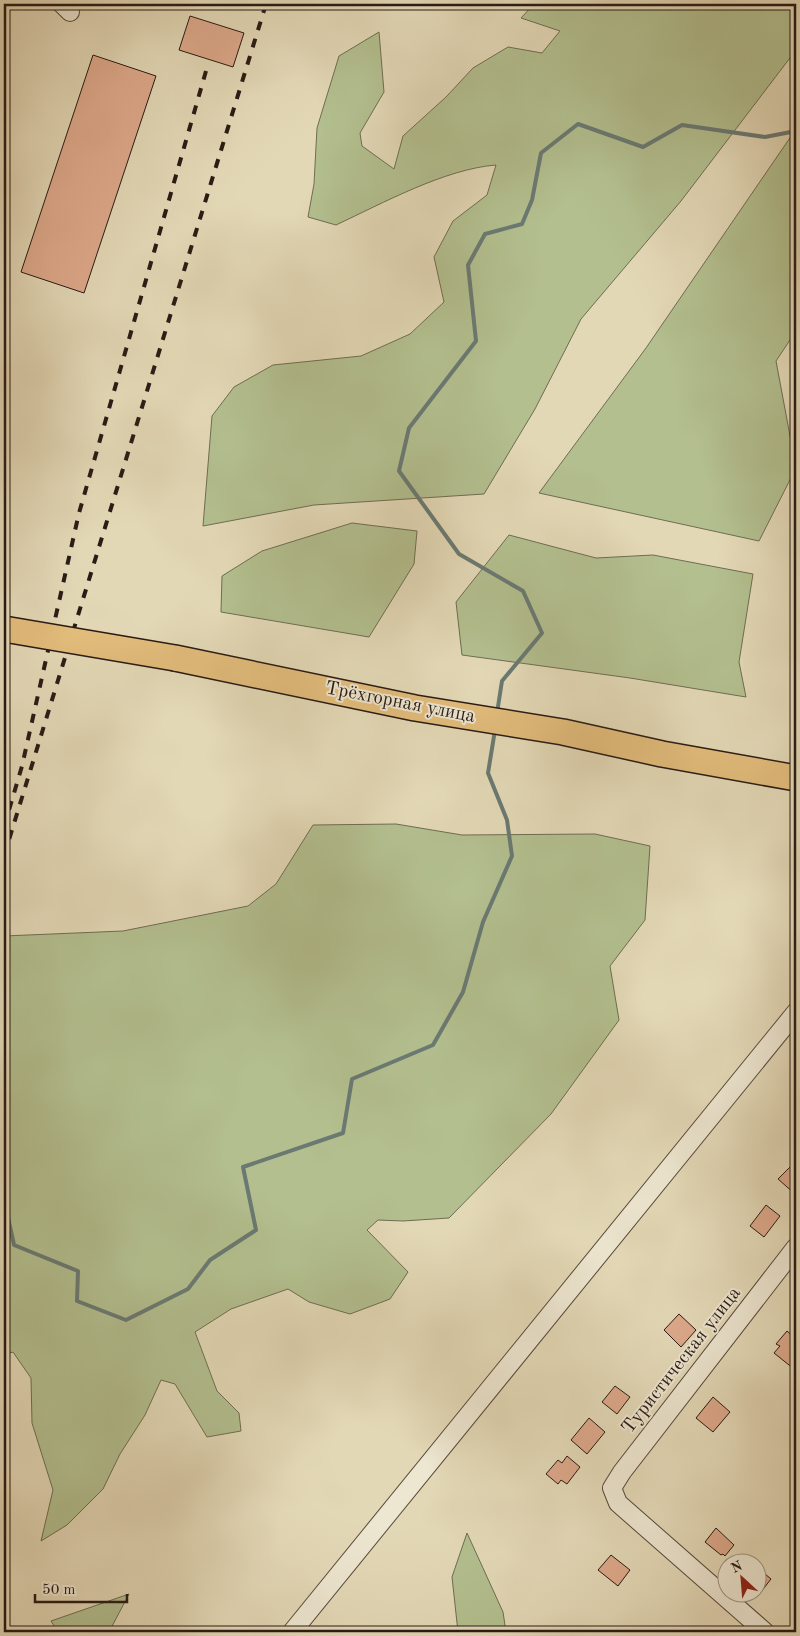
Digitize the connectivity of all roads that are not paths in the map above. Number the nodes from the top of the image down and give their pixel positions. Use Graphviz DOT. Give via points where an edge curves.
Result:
graph roads {
  1 [pos="4,629"];
  2 [pos="796,778"];
  3 [pos="796,1012"];
  4 [pos="796,1247"];
  5 [pos="292,1632"];
  6 [pos="765,1632"];
  1 -- 2 [label="highway, Трёхгорная улица, bridge" via="174,658 415,708 563,732"];
  3 -- 5 [label="street"];
  4 -- 6 [label="street, Туристическая улица" via="612,1488 618,1503"];
}
